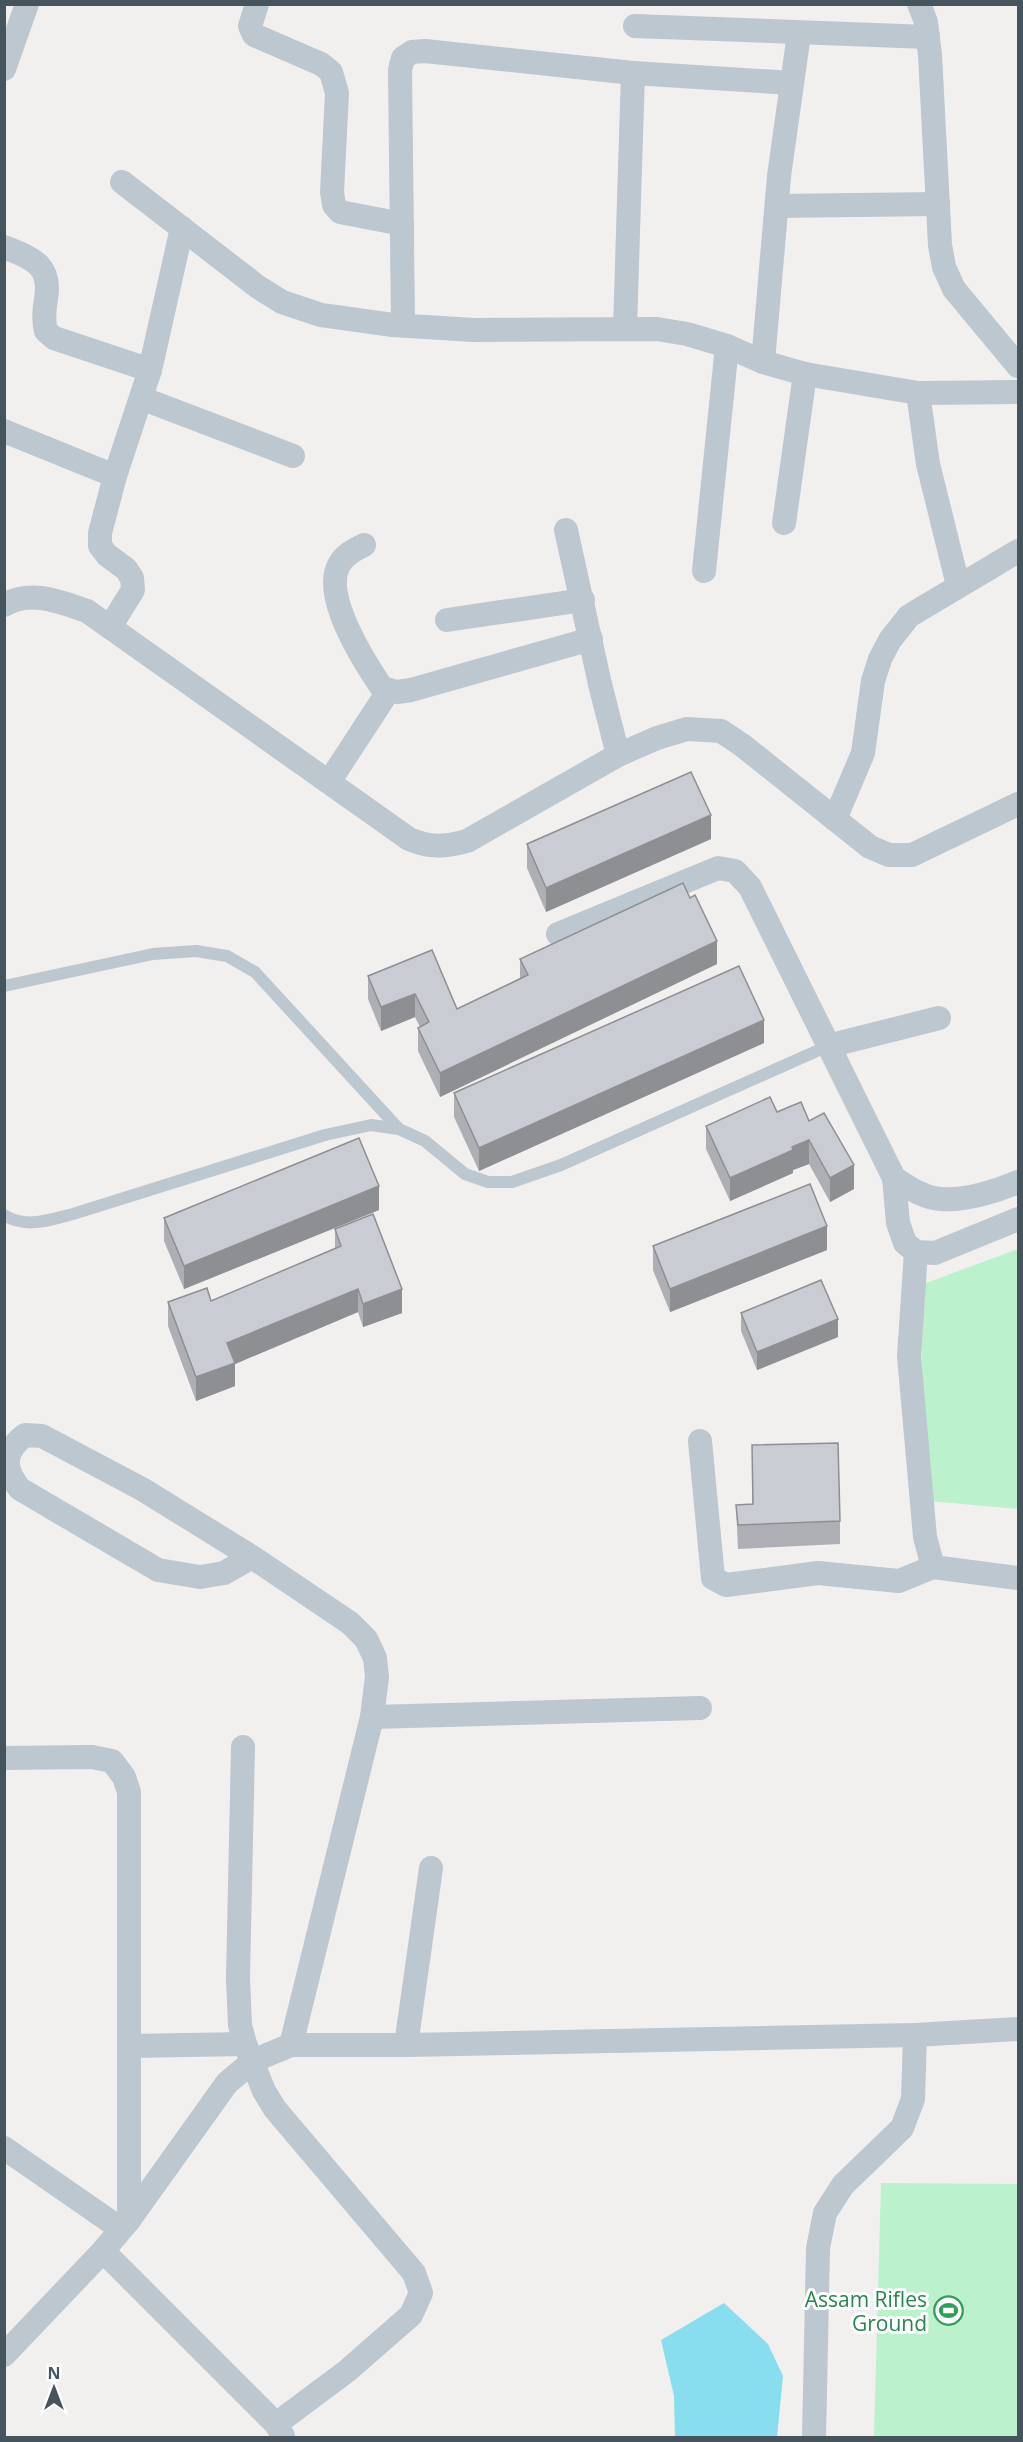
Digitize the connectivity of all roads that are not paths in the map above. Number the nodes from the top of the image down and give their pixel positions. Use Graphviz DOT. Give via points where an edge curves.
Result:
graph roads {
  1 [pos="27,4"];
  2 [pos="257,4"];
  3 [pos="919,4"];
  4 [pos="634,26"];
  5 [pos="799,34"];
  6 [pos="928,37"];
  7 [pos="4,69"];
  8 [pos="633,73"];
  9 [pos="792,83"];
  10 [pos="122,182"];
  11 [pos="938,204"];
  12 [pos="777,206"];
  13 [pos="402,224"];
  14 [pos="182,228"];
  15 [pos="4,247"];
  16 [pos="403,325"];
  17 [pos="625,328"];
  18 [pos="727,346"];
  19 [pos="763,362"];
  20 [pos="1018,366"];
  21 [pos="150,370"];
  22 [pos="805,374"];
  23 [pos="1018,392"];
  24 [pos="918,393"];
  25 [pos="141,398"];
  26 [pos="4,431"];
  27 [pos="293,456"];
  28 [pos="115,476"];
  29 [pos="784,522"];
  30 [pos="566,530"];
  31 [pos="364,545"];
  32 [pos="1018,551"];
  33 [pos="704,571"];
  34 [pos="958,585"];
  35 [pos="583,600"];
  36 [pos="4,605"];
  37 [pos="447,620"];
  38 [pos="110,627"];
  39 [pos="591,639"];
  40 [pos="388,690"];
  41 [pos="618,755"];
  42 [pos="329,782"];
  43 [pos="1018,804"];
  44 [pos="835,819"];
  45 [pos="558,934"];
  46 [pos="4,986"];
  47 [pos="939,1018"];
  48 [pos="828,1046"];
  49 [pos="399,1128"];
  50 [pos="894,1178"];
  51 [pos="1018,1182"];
  52 [pos="4,1215"];
  53 [pos="1018,1219"];
  54 [pos="916,1252"];
  55 [pos="700,1442"];
  56 [pos="252,1557"];
  57 [pos="933,1567"];
  58 [pos="1018,1578"];
  59 [pos="700,1708"];
  60 [pos="372,1717"];
  61 [pos="243,1747"];
  62 [pos="4,1758"];
  63 [pos="431,1868"];
  64 [pos="1018,2029"];
  65 [pos="915,2035"];
  66 [pos="291,2045"];
  67 [pos="406,2045"];
  68 [pos="130,2046"];
  69 [pos="249,2052"];
  70 [pos="4,2148"];
  71 [pos="125,2225"];
  72 [pos="103,2251"];
  73 [pos="4,2355"];
  74 [pos="280,2431"];
  75 [pos="813,2438"];
  1 -- 7 [label="street"];
  2 -- 13 [label="street" via="250,26 254,35 321,64 335,82 334,205 340,212"];
  3 -- 6 [label="street"];
  4 -- 5 [label="street"];
  5 -- 6 [label="street"];
  5 -- 9 [label="street"];
  6 -- 11 [label="street"];
  8 -- 9 [label="street"];
  8 -- 13 [label="street" via="412,52 403,58 400,70"];
  8 -- 17 [label="street"];
  9 -- 12 [label="street"];
  10 -- 14 [label="street"];
  11 -- 12 [label="street"];
  11 -- 20 [label="street" via="944,267 954,289"];
  12 -- 19 [label="street"];
  13 -- 16 [label="street"];
  14 -- 16 [label="street" via="282,302 321,315"];
  14 -- 21 [label="street"];
  15 -- 21 [label="street" via="38,263 45,273 46,331 54,338"];
  16 -- 17 [label="street" via="474,330"];
  17 -- 18 [label="street" via="687,334"];
  18 -- 19 [label="street"];
  18 -- 33 [label="street"];
  19 -- 22 [label="street"];
  21 -- 25 [label="street"];
  22 -- 24 [label="street"];
  22 -- 29 [label="street"];
  23 -- 24 [label="street"];
  24 -- 34 [label="street" via="928,464"];
  25 -- 27 [label="street"];
  25 -- 28 [label="street"];
  26 -- 28 [label="street"];
  28 -- 38 [label="street" via="100,546 126,569 133,591"];
  30 -- 35 [label="street"];
  31 -- 40 [label="street" via="350,552 337,567 336,587 344,620 358,651 382,688"];
  32 -- 34 [label="street"];
  34 -- 44 [label="street" via="909,616 880,659 863,753"];
  35 -- 37 [label="street"];
  35 -- 39 [label="street"];
  36 -- 38 [label="street" via="29,597 52,598 87,611"];
  38 -- 42 [label="street"];
  39 -- 40 [label="street" via="411,690"];
  39 -- 41 [label="street"];
  40 -- 42 [label="street"];
  41 -- 42 [label="street" via="467,841 448,847 426,846 409,839"];
  41 -- 44 [label="street" via="687,729 721,731"];
  43 -- 44 [label="street" via="912,855 889,855 870,847"];
  45 -- 48 [label="street" via="718,868 735,871 750,887"];
  46 -- 49 [label="lane" via="153,954 196,951 227,956 255,972"];
  47 -- 48 [label="street"];
  48 -- 49 [label="lane" via="572,1160 512,1182 488,1182 465,1174 425,1141"];
  48 -- 50 [label="street"];
  49 -- 52 [label="lane" via="371,1125 325,1135 35,1224"];
  50 -- 51 [label="street" via="918,1193 941,1199 998,1191"];
  50 -- 54 [label="street" via="898,1223 905,1243"];
  53 -- 54 [label="street" via="935,1253"];
  54 -- 57 [label="street" via="909,1356 926,1537"];
  55 -- 57 [label="street" via="713,1578 726,1585 818,1573 899,1581"];
  56 -- 56 [label="street" via="142,1489 42,1436 25,1435 13,1444 7,1463 11,1478 20,1489 158,1570 200,1577 224,1573"];
  56 -- 60 [label="street" via="350,1623 366,1639 375,1658 377,1677"];
  57 -- 58 [label="street"];
  59 -- 60 [label="street"];
  60 -- 66 [label="street"];
  61 -- 69 [label="street" via="238,1978 240,2025"];
  62 -- 68 [label="street" via="92,1757 112,1761 124,1777 129,1792"];
  63 -- 67 [label="street"];
  64 -- 65 [label="street"];
  65 -- 67 [label="street"];
  65 -- 75 [label="street" via="913,2099 902,2128 843,2185 825,2213 818,2248"];
  66 -- 67 [label="street"];
  66 -- 69 [label="street"];
  68 -- 69 [label="street"];
  68 -- 71 [label="street"];
  69 -- 71 [label="street"];
  69 -- 74 [label="street" via="275,2109 414,2273 421,2293 411,2315"];
  70 -- 71 [label="street"];
  71 -- 72 [label="street"];
  72 -- 73 [label="street"];
  72 -- 74 [label="street"];
}
